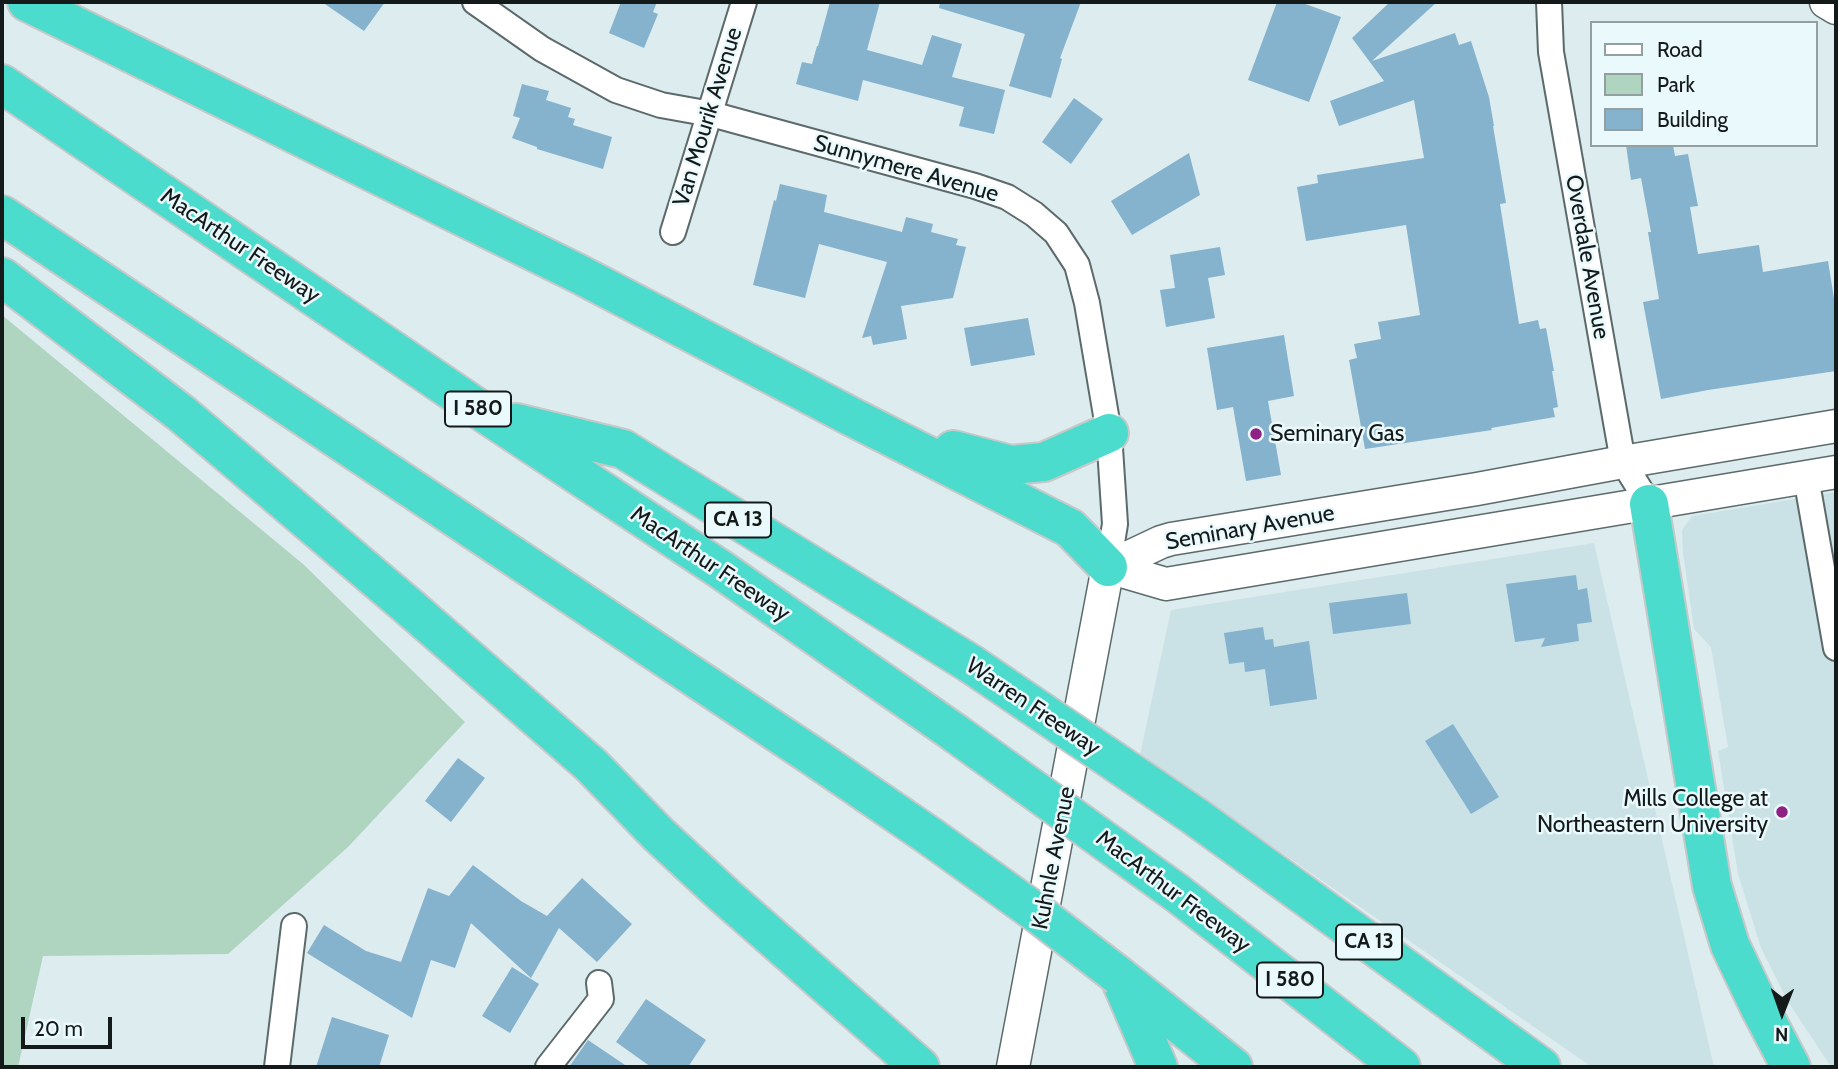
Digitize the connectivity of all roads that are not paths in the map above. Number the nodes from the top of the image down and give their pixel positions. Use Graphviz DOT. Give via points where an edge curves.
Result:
graph roads {
  1 [pos="27,2"];
  2 [pos="475,2"];
  3 [pos="744,2"];
  4 [pos="1549,2"];
  5 [pos="1826,2"];
  6 [pos="1836,8"];
  7 [pos="2,84"];
  8 [pos="710,114"];
  9 [pos="2,215"];
  10 [pos="673,232"];
  11 [pos="2,277"];
  12 [pos="489,416"];
  13 [pos="854,418"];
  14 [pos="1836,426"];
  15 [pos="1109,433"];
  16 [pos="1623,462"];
  17 [pos="1821,475"];
  18 [pos="1649,504"];
  19 [pos="1108,567"];
  20 [pos="1836,648"];
  21 [pos="294,926"];
  22 [pos="599,983"];
  23 [pos="1150,1034"];
  24 [pos="277,1067"];
  25 [pos="548,1067"];
  26 [pos="920,1067"];
  27 [pos="1013,1067"];
  28 [pos="1233,1067"];
  29 [pos="1401,1067"];
  30 [pos="1541,1067"];
  31 [pos="1791,1067"];
  1 -- 13 [label="highway" via="579,274"];
  2 -- 8 [label="street, Sunnymere Avenue" via="542,49 616,90"];
  3 -- 8 [label="street, Van Mourik Avenue"];
  4 -- 16 [label="street, Overdale Avenue" via="1550,52"];
  5 -- 6 [label="street"];
  7 -- 12 [label="highway, MacArthur Freeway / I 580"];
  8 -- 10 [label="street, Van Mourik Avenue"];
  8 -- 15 [label="street, Sunnymere Avenue" via="975,186 1007,197 1034,214 1056,233 1077,265"];
  9 -- 23 [label="highway, bridge" via="931,837 1119,976"];
  11 -- 26 [label="highway" via="182,414 408,606 591,765 725,896"];
  12 -- 29 [label="highway, MacArthur Freeway / I 580, bridge" via="955,733 1177,893"];
  12 -- 30 [label="highway, Warren Freeway / CA 13, bridge" via="623,449 971,664 1196,817"];
  13 -- 15 [label="highway" via="1011,465 1044,462"];
  13 -- 19 [label="highway" via="1070,528"];
  14 -- 16 [label="street, Seminary Avenue"];
  15 -- 19 [label="street, Sunnymere Avenue" via="1115,524"];
  16 -- 18 [label="street, Overdale Avenue"];
  16 -- 19 [label="street, Seminary Avenue" via="1171,539"];
  17 -- 18 [label="street, Seminary Avenue"];
  17 -- 20 [label="street"];
  18 -- 19 [label="street, Seminary Avenue" via="1166,584"];
  18 -- 31 [label="highway" via="1712,886 1730,945"];
  19 -- 27 [label="street, Kuhnle Avenue"];
  21 -- 24 [label="street"];
  22 -- 25 [label="street" via="601,999"];
  23 -- 28 [label="highway"];
}
